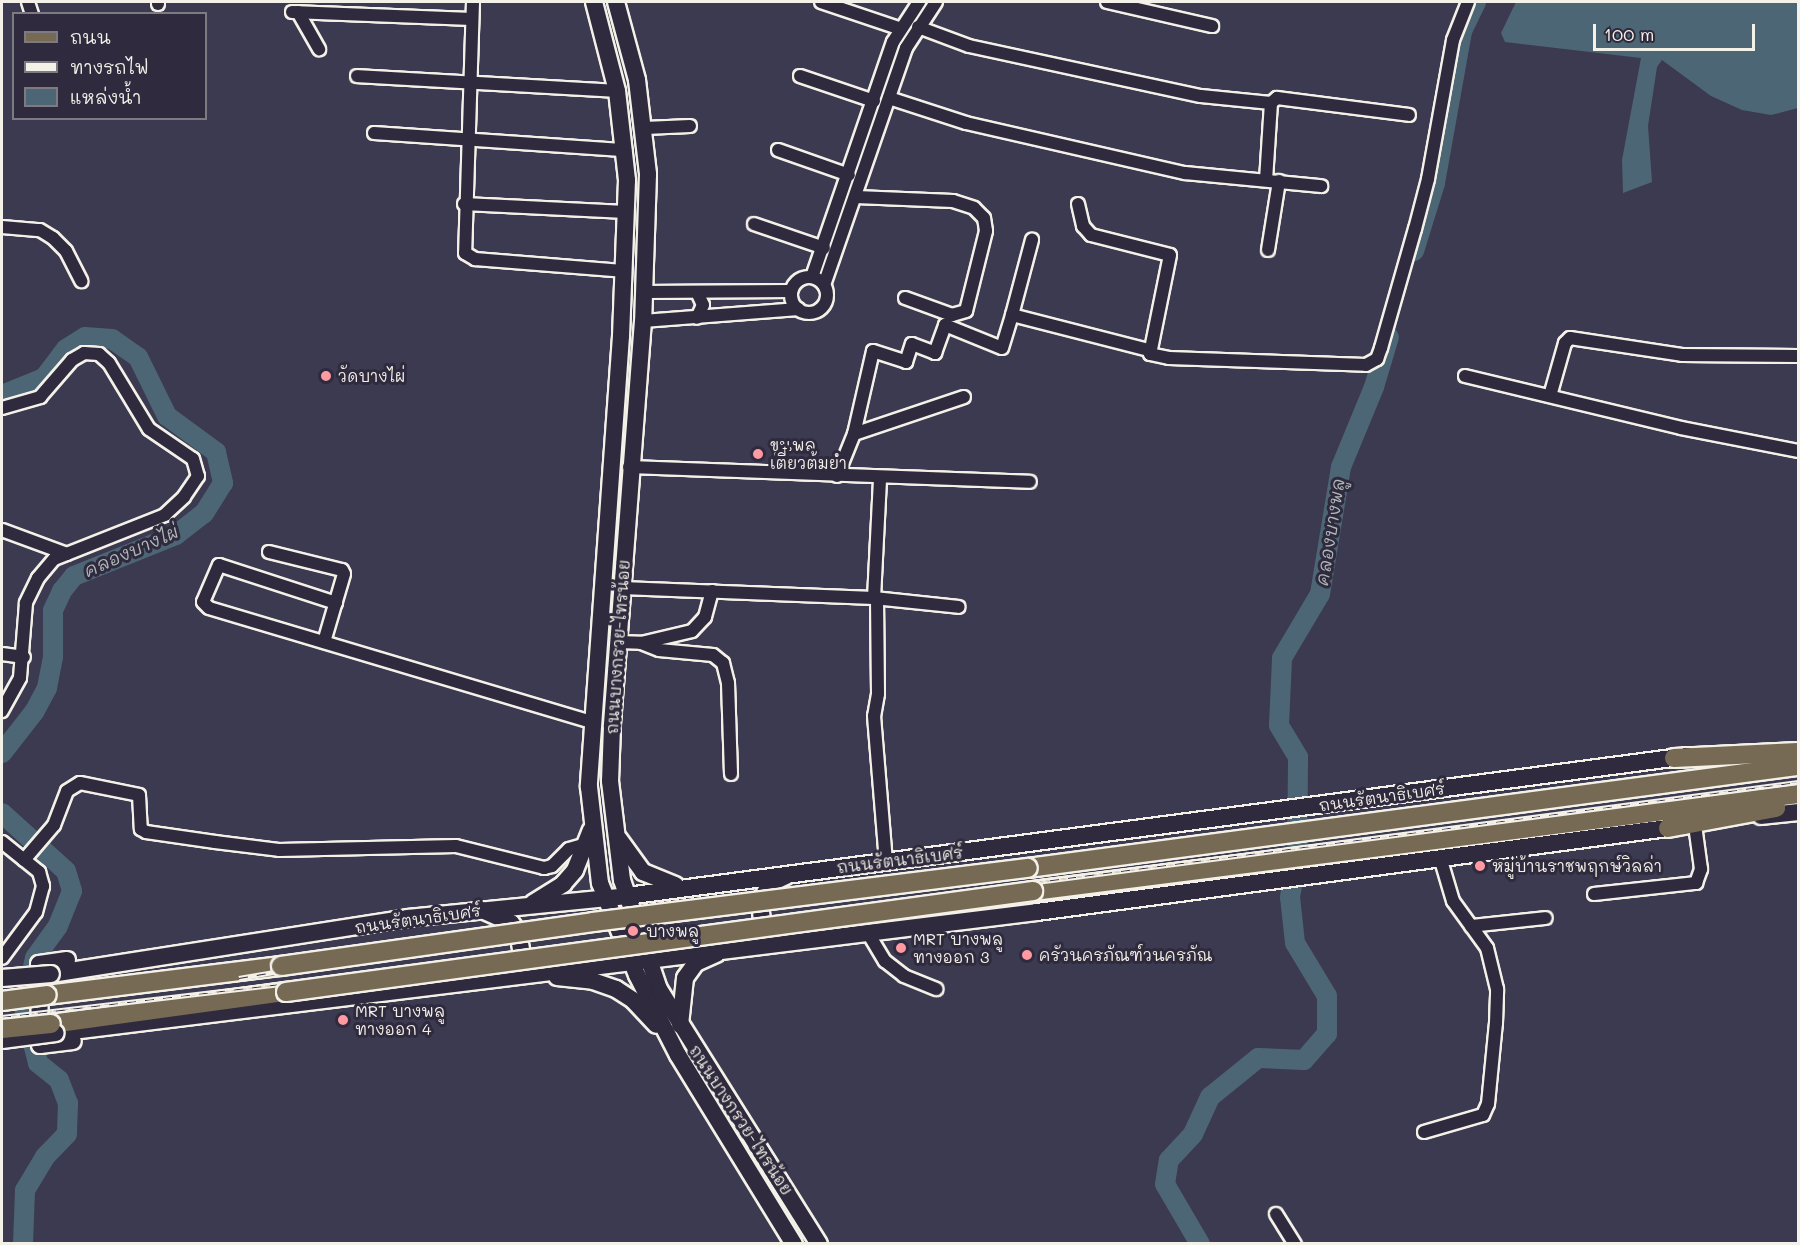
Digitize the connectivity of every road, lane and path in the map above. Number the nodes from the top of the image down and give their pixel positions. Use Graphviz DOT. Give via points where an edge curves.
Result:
graph roads {
  1 [pos="473,2"];
  2 [pos="594,2"];
  3 [pos="616,2"];
  4 [pos="822,2"];
  5 [pos="919,2"];
  6 [pos="936,2"];
  7 [pos="1107,2"];
  8 [pos="1467,2"];
  9 [pos="368,7"];
  10 [pos="302,9"];
  11 [pos="472,19"];
  12 [pos="1212,26"];
  13 [pos="918,27"];
  14 [pos="901,29"];
  15 [pos="319,49"];
  16 [pos="357,76"];
  17 [pos="800,76"];
  18 [pos="471,82"];
  19 [pos="617,91"];
  20 [pos="889,98"];
  21 [pos="874,101"];
  22 [pos="1271,103"];
  23 [pos="1409,115"];
  24 [pos="690,126"];
  25 [pos="645,128"];
  26 [pos="374,134"];
  27 [pos="468,141"];
  28 [pos="625,150"];
  29 [pos="778,150"];
  30 [pos="849,175"];
  31 [pos="1272,180"];
  32 [pos="1321,186"];
  33 [pos="856,197"];
  34 [pos="464,204"];
  35 [pos="1078,204"];
  36 [pos="626,212"];
  37 [pos="754,224"];
  38 [pos="2,227"];
  39 [pos="1032,240"];
  40 [pos="824,248"];
  41 [pos="1268,250"];
  42 [pos="623,272"];
  43 [pos="812,277"];
  44 [pos="81,281"];
  45 [pos="824,285"];
  46 [pos="791,291"];
  47 [pos="644,292"];
  48 [pos="697,292"];
  49 [pos="905,298"];
  50 [pos="799,309"];
  51 [pos="1012,315"];
  52 [pos="698,318"];
  53 [pos="643,321"];
  54 [pos="1148,350"];
  55 [pos="1798,356"];
  56 [pos="1465,376"];
  57 [pos="1550,396"];
  58 [pos="964,397"];
  59 [pos="2,408"];
  60 [pos="854,434"];
  61 [pos="1798,451"];
  62 [pos="629,467"];
  63 [pos="837,476"];
  64 [pos="880,478"];
  65 [pos="1030,482"];
  66 [pos="2,530"];
  67 [pos="269,552"];
  68 [pos="67,554"];
  69 [pos="622,588"];
  70 [pos="712,591"];
  71 [pos="875,598"];
  72 [pos="336,603"];
  73 [pos="959,607"];
  74 [pos="324,642"];
  75 [pos="618,642"];
  76 [pos="641,643"];
  77 [pos="2,654"];
  78 [pos="24,657"];
  79 [pos="2,711"];
  80 [pos="592,722"];
  81 [pos="1798,743"];
  82 [pos="1798,752"];
  83 [pos="1674,758"];
  84 [pos="1798,766"];
  85 [pos="731,774"];
  86 [pos="1798,794"];
  87 [pos="1798,804"];
  88 [pos="1798,812"];
  89 [pos="1695,825"];
  90 [pos="1668,828"];
  91 [pos="2,842"];
  92 [pos="591,842"];
  93 [pos="618,843"];
  94 [pos="27,856"];
  95 [pos="1440,857"];
  96 [pos="886,862"];
  97 [pos="798,873"];
  98 [pos="685,887"];
  99 [pos="1594,894"];
  100 [pos="627,896"];
  101 [pos="604,898"];
  102 [pos="530,905"];
  103 [pos="479,909"];
  104 [pos="1546,918"];
  105 [pos="1471,926"];
  106 [pos="868,933"];
  107 [pos="801,940"];
  108 [pos="230,944"];
  109 [pos="758,944"];
  110 [pos="2,958"];
  111 [pos="638,959"];
  112 [pos="530,974"];
  113 [pos="2,978"];
  114 [pos="494,981"];
  115 [pos="937,990"];
  116 [pos="2,1001"];
  117 [pos="237,1011"];
  118 [pos="680,1025"];
  119 [pos="2,1029"];
  120 [pos="53,1029"];
  121 [pos="2,1040"];
  122 [pos="678,1055"];
  123 [pos="1424,1132"];
  124 [pos="1276,1214"];
  125 [pos="794,1244"];
  126 [pos="819,1244"];
  127 [pos="1295,1244"];
  1 -- 11 [label="street"];
  2 -- 19 [label="main road, ถนนบางกรวย-ไทรน้อย"];
  3 -- 25 [label="main road, ถนนบางกรวย-ไทรน้อย"];
  4 -- 14 [label="street"];
  5 -- 14 [label="street"];
  6 -- 13 [label="street"];
  7 -- 12 [label="street"];
  8 -- 54 [label="street" via="1453,40 1428,179 1377,359 1357,367 1169,358 1154,356"];
  9 -- 10 [label="street"];
  9 -- 11 [label="street" via="438,10"];
  10 -- 15 [label="street"];
  11 -- 18 [label="street"];
  13 -- 20 [label="street" via="906,48"];
  13 -- 22 [label="street" via="969,46 1201,96"];
  14 -- 21 [label="street"];
  16 -- 18 [label="street"];
  17 -- 21 [label="street"];
  18 -- 19 [label="street"];
  18 -- 27 [label="street"];
  19 -- 28 [label="main road, ถนนบางกรวย-ไทรน้อย"];
  20 -- 31 [label="street" via="966,123 1185,173"];
  20 -- 33 [label="street"];
  21 -- 30 [label="street"];
  22 -- 23 [label="street" via="1285,98"];
  22 -- 31 [label="street"];
  24 -- 25 [label="street"];
  25 -- 47 [label="main road, ถนนบางกรวย-ไทรน้อย" via="648,174"];
  26 -- 27 [label="street"];
  27 -- 28 [label="street"];
  27 -- 34 [label="street"];
  28 -- 36 [label="main road, ถนนบางกรวย-ไทรน้อย"];
  29 -- 30 [label="street"];
  30 -- 40 [label="street"];
  31 -- 32 [label="street"];
  31 -- 41 [label="street"];
  33 -- 45 [label="street"];
  33 -- 49 [label="street" via="953,201 974,208 984,218 986,231 966,311 952,315"];
  34 -- 36 [label="street"];
  34 -- 42 [label="street" via="464,244 468,256"];
  35 -- 54 [label="street" via="1083,226 1090,235 1170,255 1165,292"];
  36 -- 42 [label="main road, ถนนบางกรวย-ไทรน้อย"];
  37 -- 40 [label="street"];
  38 -- 44 [label="street" via="40,230 53,238 66,251"];
  39 -- 51 [label="street"];
  40 -- 43 [label="street"];
  42 -- 80 [label="main road, ถนนบางกรวย-ไทรน้อย"];
  43 -- 45 [label="street"];
  43 -- 46 [label="street" via="799,280"];
  45 -- 50 [label="street" via="826,298 819,310"];
  46 -- 48 [label="street"];
  46 -- 50 [label="street"];
  47 -- 48 [label="street"];
  47 -- 53 [label="main road, ถนนบางกรวย-ไทรน้อย"];
  48 -- 52 [label="street" via="703,305"];
  50 -- 52 [label="street"];
  51 -- 54 [label="street"];
  51 -- 60 [label="street" via="1002,348 945,325 935,353 912,344 906,362 873,351"];
  52 -- 53 [label="street"];
  53 -- 62 [label="main road, ถนนบางกรวย-ไทรน้อย"];
  55 -- 57 [label="street" via="1682,355 1570,338 1565,343"];
  56 -- 57 [label="street"];
  57 -- 61 [label="street"];
  58 -- 60 [label="street"];
  59 -- 68 [label="street" via="40,397 72,360 84,353 99,354 109,363 149,429 193,459 198,476 165,515"];
  60 -- 63 [label="street"];
  62 -- 63 [label="street"];
  62 -- 69 [label="main road, ถนนบางกรวย-ไทรน้อย"];
  63 -- 64 [label="street"];
  64 -- 65 [label="street"];
  64 -- 71 [label="street"];
  66 -- 68 [label="street"];
  67 -- 72 [label="street" via="342,570"];
  68 -- 78 [label="street" via="54,559 38,578 26,603"];
  69 -- 70 [label="street"];
  69 -- 75 [label="main road, ถนนบางกรวย-ไทรน้อย"];
  70 -- 71 [label="street"];
  70 -- 76 [label="street" via="701,625"];
  71 -- 73 [label="street"];
  71 -- 96 [label="street" via="878,694 874,716"];
  72 -- 74 [label="street"];
  72 -- 74 [label="street" via="219,565 203,602 211,608"];
  74 -- 80 [label="street"];
  75 -- 76 [label="street"];
  75 -- 93 [label="main road, ถนนบางกรวย-ไทรน้อย" via="610,781"];
  76 -- 85 [label="street" via="659,650 713,655 723,663 728,683"];
  77 -- 78 [label="street"];
  78 -- 79 [label="street" via="20,678"];
  80 -- 92 [label="main road, ถนนบางกรวย-ไทรน้อย"];
  81 -- 83 [label="main road, ถนนรัตนาธิเบศร์"];
  82 -- 83 [label="main road"];
  83 -- 96 [label="main road, ถนนรัตนาธิเบศร์"];
  84 -- 116 [label="main road, ถนนรัตนาธิเบศร์, bridge"];
  86 -- 120 [label="main road, bridge" via="1033,891 286,992"];
  87 -- 90 [label="main road"];
  88 -- 89 [label="main road"];
  89 -- 90 [label="main road"];
  89 -- 99 [label="street" via="1701,869 1696,883"];
  90 -- 95 [label="main road"];
  91 -- 94 [label="street"];
  92 -- 93 [label="main road"];
  92 -- 94 [label="street" via="569,849 552,866 544,868 456,846 279,850 146,832 141,829 139,795 80,783 67,791 54,825"];
  92 -- 101 [label="main road, ถนนบางกรวย-ไทรน้อย"];
  92 -- 102 [label="main road" via="563,884"];
  93 -- 98 [label="main road" via="643,872"];
  93 -- 100 [label="main road, ถนนบางกรวย-ไทรน้อย"];
  94 -- 110 [label="street" via="39,872 43,886 36,912"];
  95 -- 105 [label="street" via="1453,901"];
  95 -- 106 [label="main road"];
  96 -- 97 [label="main road, ถนนรัตนาธิเบศร์"];
  97 -- 98 [label="main road, ถนนรัตนาธิเบศร์"];
  97 -- 107 [label="main road" via="771,883 763,893 760,912 771,933"];
  98 -- 100 [label="main road, ถนนรัตนาธิเบศร์"];
  100 -- 101 [label="main road, ถนนรัตนาธิเบศร์"];
  100 -- 111 [label="main road, ถนนบางกรวย-ไทรน้อย"];
  101 -- 102 [label="main road, ถนนรัตนาธิเบศร์"];
  101 -- 111 [label="main road, ถนนบางกรวย-ไทรน้อย"];
  102 -- 103 [label="main road, ถนนรัตนาธิเบศร์"];
  103 -- 108 [label="main road, ถนนรัตนาธิเบศร์"];
  103 -- 114 [label="main road" via="511,923 522,948 516,968"];
  104 -- 105 [label="street"];
  105 -- 123 [label="street" via="1486,948 1497,989 1487,1108 1483,1115"];
  106 -- 107 [label="main road"];
  106 -- 115 [label="street" via="885,961 904,976"];
  107 -- 109 [label="main road"];
  108 -- 113 [label="main road, ถนนรัตนาธิเบศร์, bridge" via="51,974"];
  108 -- 117 [label="main road" via="219,938 39,964 40,1045 232,1022"];
  109 -- 111 [label="main road"];
  109 -- 118 [label="main road" via="712,954 696,963 681,990"];
  111 -- 112 [label="main road"];
  111 -- 118 [label="main road, ถนนบางกรวย-ไทรน้อย"];
  111 -- 122 [label="main road, ถนนบางกรวย-ไทรน้อย"];
  112 -- 114 [label="main road"];
  112 -- 122 [label="main road" via="593,981 616,989 649,1014"];
  114 -- 117 [label="main road"];
  117 -- 120 [label="main road"];
  118 -- 126 [label="main road, ถนนบางกรวย-ไทรน้อย"];
  119 -- 120 [label="main road, bridge"];
  120 -- 121 [label="main road, bridge"];
  122 -- 125 [label="main road, ถนนบางกรวย-ไทรน้อย"];
  124 -- 127 [label="street"];
}
